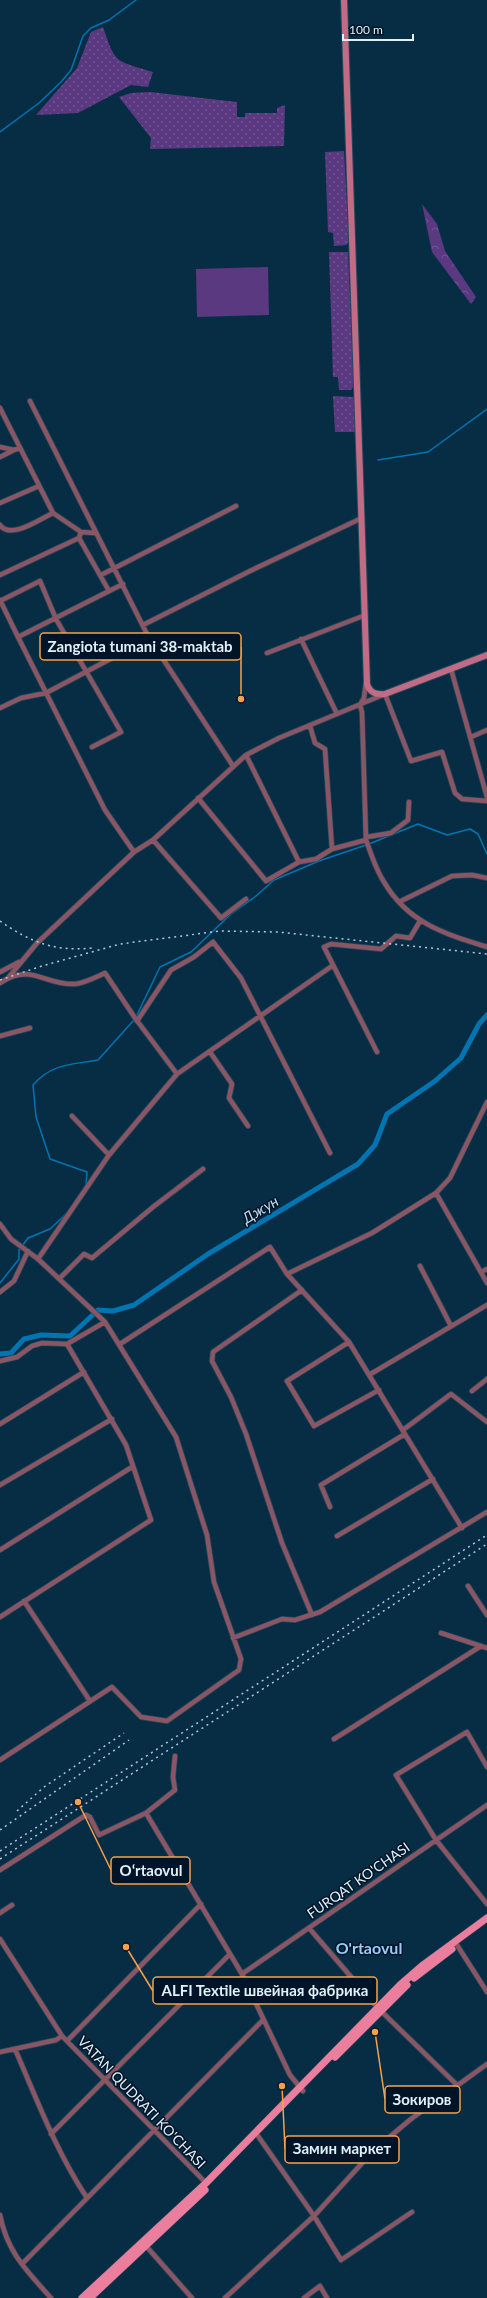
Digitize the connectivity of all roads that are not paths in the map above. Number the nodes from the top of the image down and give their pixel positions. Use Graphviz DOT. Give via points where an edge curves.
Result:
graph roads {
  1 [pos="344,0"];
  2 [pos="30,401"];
  3 [pos="0,408"];
  4 [pos="0,447"];
  5 [pos="20,448"];
  6 [pos="14,450"];
  7 [pos="0,457"];
  8 [pos="39,486"];
  9 [pos="0,503"];
  10 [pos="236,506"];
  11 [pos="53,513"];
  12 [pos="362,518"];
  13 [pos="0,526"];
  14 [pos="81,532"];
  15 [pos="95,533"];
  16 [pos="79,538"];
  17 [pos="113,569"];
  18 [pos="0,575"];
  19 [pos="101,575"];
  20 [pos="122,584"];
  21 [pos="110,590"];
  22 [pos="0,600"];
  23 [pos="364,616"];
  24 [pos="56,619"];
  25 [pos="143,625"];
  26 [pos="18,637"];
  27 [pos="150,638"];
  28 [pos="300,639"];
  29 [pos="266,653"];
  30 [pos="487,655"];
  31 [pos="451,669"];
  32 [pos="85,672"];
  33 [pos="366,680"];
  34 [pos="46,693"];
  35 [pos="385,694"];
  36 [pos="360,704"];
  37 [pos="0,708"];
  38 [pos="337,714"];
  39 [pos="310,726"];
  40 [pos="487,730"];
  41 [pos="471,737"];
  42 [pos="92,747"];
  43 [pos="246,756"];
  44 [pos="233,766"];
  45 [pos="487,797"];
  46 [pos="198,798"];
  47 [pos="487,801"];
  48 [pos="409,802"];
  49 [pos="366,838"];
  50 [pos="152,840"];
  51 [pos="332,849"];
  52 [pos="134,852"];
  53 [pos="299,862"];
  54 [pos="487,878"];
  55 [pos="246,899"];
  56 [pos="398,902"];
  57 [pos="420,921"];
  58 [pos="487,947"];
  59 [pos="20,961"];
  60 [pos="332,966"];
  61 [pos="0,972"];
  62 [pos="8,978"];
  63 [pos="0,983"];
  64 [pos="261,1016"];
  65 [pos="137,1021"];
  66 [pos="30,1028"];
  67 [pos="0,1036"];
  68 [pos="210,1052"];
  69 [pos="377,1052"];
  70 [pos="177,1074"];
  71 [pos="487,1102"];
  72 [pos="72,1116"];
  73 [pos="248,1126"];
  74 [pos="330,1153"];
  75 [pos="109,1156"];
  76 [pos="203,1169"];
  77 [pos="436,1193"];
  78 [pos="0,1224"];
  79 [pos="28,1251"];
  80 [pos="38,1259"];
  81 [pos="420,1266"];
  82 [pos="487,1269"];
  83 [pos="481,1272"];
  84 [pos="288,1274"];
  85 [pos="59,1279"];
  86 [pos="487,1283"];
  87 [pos="302,1290"];
  88 [pos="0,1292"];
  89 [pos="487,1305"];
  90 [pos="105,1322"];
  91 [pos="451,1326"];
  92 [pos="349,1342"];
  93 [pos="67,1344"];
  94 [pos="120,1344"];
  95 [pos="0,1361"];
  96 [pos="84,1372"];
  97 [pos="369,1375"];
  98 [pos="487,1379"];
  99 [pos="379,1390"];
  100 [pos="472,1391"];
  101 [pos="112,1419"];
  102 [pos="487,1422"];
  103 [pos="0,1424"];
  104 [pos="404,1432"];
  105 [pos="132,1467"];
  106 [pos="433,1479"];
  107 [pos="0,1485"];
  108 [pos="330,1507"];
  109 [pos="487,1512"];
  110 [pos="462,1528"];
  111 [pos="337,1536"];
  112 [pos="0,1550"];
  113 [pos="468,1586"];
  114 [pos="24,1601"];
  115 [pos="312,1614"];
  116 [pos="487,1615"];
  117 [pos="0,1617"];
  118 [pos="441,1633"];
  119 [pos="233,1638"];
  120 [pos="480,1646"];
  121 [pos="487,1648"];
  122 [pos="90,1701"];
  123 [pos="334,1739"];
  124 [pos="175,1756"];
  125 [pos="0,1760"];
  126 [pos="487,1767"];
  127 [pos="487,1805"];
  128 [pos="146,1813"];
  129 [pos="436,1840"];
  130 [pos="0,1870"];
  131 [pos="201,1904"];
  132 [pos="487,1904"];
  133 [pos="12,1905"];
  134 [pos="0,1913"];
  135 [pos="487,1918"];
  136 [pos="487,1923"];
  137 [pos="309,1928"];
  138 [pos="0,1939"];
  139 [pos="458,1945"];
  140 [pos="230,1954"];
  141 [pos="242,1974"];
  142 [pos="487,1992"];
  143 [pos="379,2009"];
  144 [pos="263,2020"];
  145 [pos="62,2036"];
  146 [pos="67,2041"];
  147 [pos="15,2049"];
  148 [pos="0,2052"];
  149 [pos="487,2064"];
  150 [pos="105,2079"];
  151 [pos="457,2085"];
  152 [pos="301,2089"];
  153 [pos="154,2130"];
  154 [pos="51,2134"];
  155 [pos="258,2136"];
  156 [pos="206,2183"];
  157 [pos="87,2198"];
  158 [pos="412,2212"];
  159 [pos="0,2215"];
  160 [pos="314,2216"];
  161 [pos="2,2235"];
  162 [pos="146,2246"];
  163 [pos="22,2264"];
  164 [pos="51,2298"];
  165 [pos="82,2298"];
  166 [pos="90,2298"];
  167 [pos="192,2298"];
  168 [pos="225,2298"];
  169 [pos="304,2298"];
  170 [pos="327,2298"];
  1 -- 12 [label="main road"];
  2 -- 15 [label="street"];
  3 -- 5 [label="street"];
  4 -- 6 [label="street"];
  5 -- 6 [label="street"];
  5 -- 8 [label="street"];
  6 -- 7 [label="street"];
  8 -- 9 [label="street"];
  8 -- 11 [label="street"];
  10 -- 17 [label="street"];
  11 -- 13 [label="street" via="17,530 7,530"];
  11 -- 14 [label="street"];
  12 -- 23 [label="main road"];
  12 -- 25 [label="street"];
  14 -- 15 [label="street"];
  14 -- 16 [label="street"];
  15 -- 17 [label="street"];
  16 -- 18 [label="street"];
  16 -- 19 [label="street"];
  17 -- 19 [label="street"];
  17 -- 20 [label="street"];
  19 -- 21 [label="street"];
  20 -- 21 [label="street"];
  20 -- 25 [label="street"];
  21 -- 24 [label="street"];
  22 -- 24 [label="street" via="40,581"];
  22 -- 26 [label="street"];
  23 -- 28 [label="street"];
  23 -- 33 [label="main road"];
  24 -- 26 [label="street"];
  24 -- 32 [label="street"];
  25 -- 27 [label="street"];
  26 -- 34 [label="street"];
  27 -- 32 [label="street"];
  27 -- 44 [label="street"];
  28 -- 29 [label="street"];
  28 -- 38 [label="street"];
  30 -- 31 [label="main road"];
  31 -- 35 [label="main road"];
  31 -- 41 [label="street"];
  32 -- 34 [label="street"];
  32 -- 42 [label="street" via="121,732"];
  33 -- 35 [label="main road" via="371,692"];
  33 -- 36 [label="street" via="364,698"];
  34 -- 37 [label="street" via="21,698"];
  34 -- 52 [label="street" via="104,810"];
  35 -- 36 [label="street"];
  35 -- 47 [label="street" via="411,761 442,752 455,794 462,799"];
  36 -- 38 [label="street"];
  36 -- 49 [label="street"];
  38 -- 39 [label="street"];
  39 -- 43 [label="street"];
  39 -- 51 [label="street" via="315,743 325,749"];
  40 -- 41 [label="street"];
  41 -- 45 [label="street"];
  43 -- 44 [label="street"];
  43 -- 53 [label="street"];
  44 -- 46 [label="street"];
  46 -- 50 [label="street"];
  46 -- 53 [label="street" via="266,881"];
  48 -- 49 [label="street" via="408,820 391,833"];
  49 -- 51 [label="street"];
  49 -- 56 [label="street" via="383,882"];
  50 -- 52 [label="street"];
  50 -- 55 [label="street" via="220,918"];
  51 -- 53 [label="street" via="316,859"];
  52 -- 59 [label="street"];
  54 -- 56 [label="street" via="472,874 452,876"];
  56 -- 57 [label="street"];
  57 -- 58 [label="street" via="439,932"];
  57 -- 60 [label="street" via="410,938 396,936 381,949 330,944 324,947"];
  59 -- 61 [label="street"];
  59 -- 62 [label="street"];
  60 -- 64 [label="street"];
  60 -- 69 [label="street"];
  62 -- 63 [label="street"];
  62 -- 65 [label="street" via="31,973 76,984 105,973"];
  64 -- 65 [label="street" via="241,978 212,942 194,957 171,970"];
  64 -- 68 [label="street"];
  64 -- 74 [label="street"];
  65 -- 70 [label="street"];
  66 -- 67 [label="street"];
  68 -- 70 [label="street"];
  68 -- 73 [label="street" via="232,1084 229,1098"];
  70 -- 75 [label="street"];
  71 -- 77 [label="street" via="450,1178"];
  72 -- 75 [label="street"];
  75 -- 80 [label="street"];
  76 -- 85 [label="street" via="152,1207 102,1251 92,1258 84,1254"];
  77 -- 83 [label="street"];
  77 -- 84 [label="street" via="372,1233"];
  78 -- 79 [label="street" via="11,1239"];
  79 -- 80 [label="street"];
  79 -- 88 [label="street" via="14,1281"];
  80 -- 85 [label="street"];
  81 -- 91 [label="street"];
  82 -- 83 [label="street"];
  83 -- 86 [label="street"];
  84 -- 87 [label="street"];
  84 -- 94 [label="street" via="270,1247"];
  85 -- 90 [label="street"];
  87 -- 92 [label="street"];
  87 -- 115 [label="street" via="213,1352 212,1361 231,1396 282,1544"];
  89 -- 91 [label="street"];
  90 -- 93 [label="street"];
  90 -- 94 [label="street"];
  91 -- 97 [label="street"];
  92 -- 97 [label="street"];
  92 -- 99 [label="street" via="287,1381 314,1426"];
  93 -- 95 [label="street" via="42,1343 32,1346 17,1357"];
  93 -- 96 [label="street"];
  94 -- 119 [label="street" via="176,1437 207,1535 214,1582"];
  96 -- 101 [label="street"];
  96 -- 103 [label="street"];
  97 -- 99 [label="street"];
  98 -- 100 [label="street"];
  99 -- 104 [label="street"];
  101 -- 105 [label="street" via="126,1445"];
  101 -- 107 [label="street"];
  102 -- 104 [label="street" via="451,1394"];
  104 -- 106 [label="street"];
  104 -- 108 [label="street" via="320,1485"];
  105 -- 112 [label="street"];
  105 -- 114 [label="street" via="151,1520"];
  106 -- 110 [label="street"];
  106 -- 111 [label="street"];
  109 -- 110 [label="street"];
  110 -- 115 [label="street" via="320,1612"];
  113 -- 116 [label="street"];
  114 -- 117 [label="street"];
  114 -- 122 [label="street"];
  115 -- 119 [label="street" via="295,1620 282,1619"];
  118 -- 120 [label="street"];
  119 -- 122 [label="street" via="241,1659 239,1670 167,1721 141,1717 112,1687"];
  120 -- 121 [label="street"];
  120 -- 123 [label="street"];
  122 -- 125 [label="street"];
  124 -- 128 [label="street" via="175,1790"];
  126 -- 129 [label="street" via="467,1732 396,1775"];
  127 -- 129 [label="street, FURQAT KO'CHASI"];
  128 -- 130 [label="street" via="99,1835 90,1817 86,1816"];
  128 -- 131 [label="street"];
  129 -- 132 [label="street"];
  129 -- 137 [label="street, FURQAT KO'CHASI"];
  131 -- 140 [label="street"];
  131 -- 146 [label="street"];
  133 -- 134 [label="street"];
  135 -- 143 [label="main road" via="423,1965"];
  136 -- 139 [label="main road"];
  137 -- 141 [label="street, FURQAT KO'CHASI"];
  137 -- 143 [label="street"];
  138 -- 145 [label="street, VATAN QUDRATI KO'CHASI"];
  139 -- 142 [label="street"];
  139 -- 143 [label="main road"];
  140 -- 141 [label="street"];
  140 -- 150 [label="street"];
  141 -- 144 [label="street"];
  143 -- 151 [label="street"];
  143 -- 152 [label="main road"];
  144 -- 152 [label="street" via="290,2075"];
  144 -- 153 [label="street"];
  145 -- 146 [label="street, VATAN QUDRATI KO'CHASI"];
  145 -- 147 [label="street, VATAN QUDRATI KO'CHASI" via="56,2040"];
  146 -- 150 [label="street, VATAN QUDRATI KO'CHASI"];
  147 -- 148 [label="street, VATAN QUDRATI KO'CHASI"];
  147 -- 154 [label="street"];
  149 -- 151 [label="street"];
  150 -- 153 [label="street, VATAN QUDRATI KO'CHASI"];
  150 -- 154 [label="street"];
  151 -- 160 [label="street" via="374,2150"];
  152 -- 155 [label="main road"];
  152 -- 156 [label="main road"];
  153 -- 156 [label="street, VATAN QUDRATI KO'CHASI"];
  153 -- 157 [label="street"];
  154 -- 157 [label="street" via="69,2171"];
  155 -- 160 [label="street"];
  155 -- 162 [label="main road" via="200,2196"];
  156 -- 165 [label="main road"];
  157 -- 163 [label="street"];
  158 -- 160 [label="street" via="341,2260"];
  159 -- 161 [label="street"];
  160 -- 168 [label="street"];
  161 -- 163 [label="street"];
  162 -- 166 [label="main road"];
  162 -- 167 [label="street"];
  163 -- 164 [label="street"];
  169 -- 170 [label="street" via="320,2286"];
}
